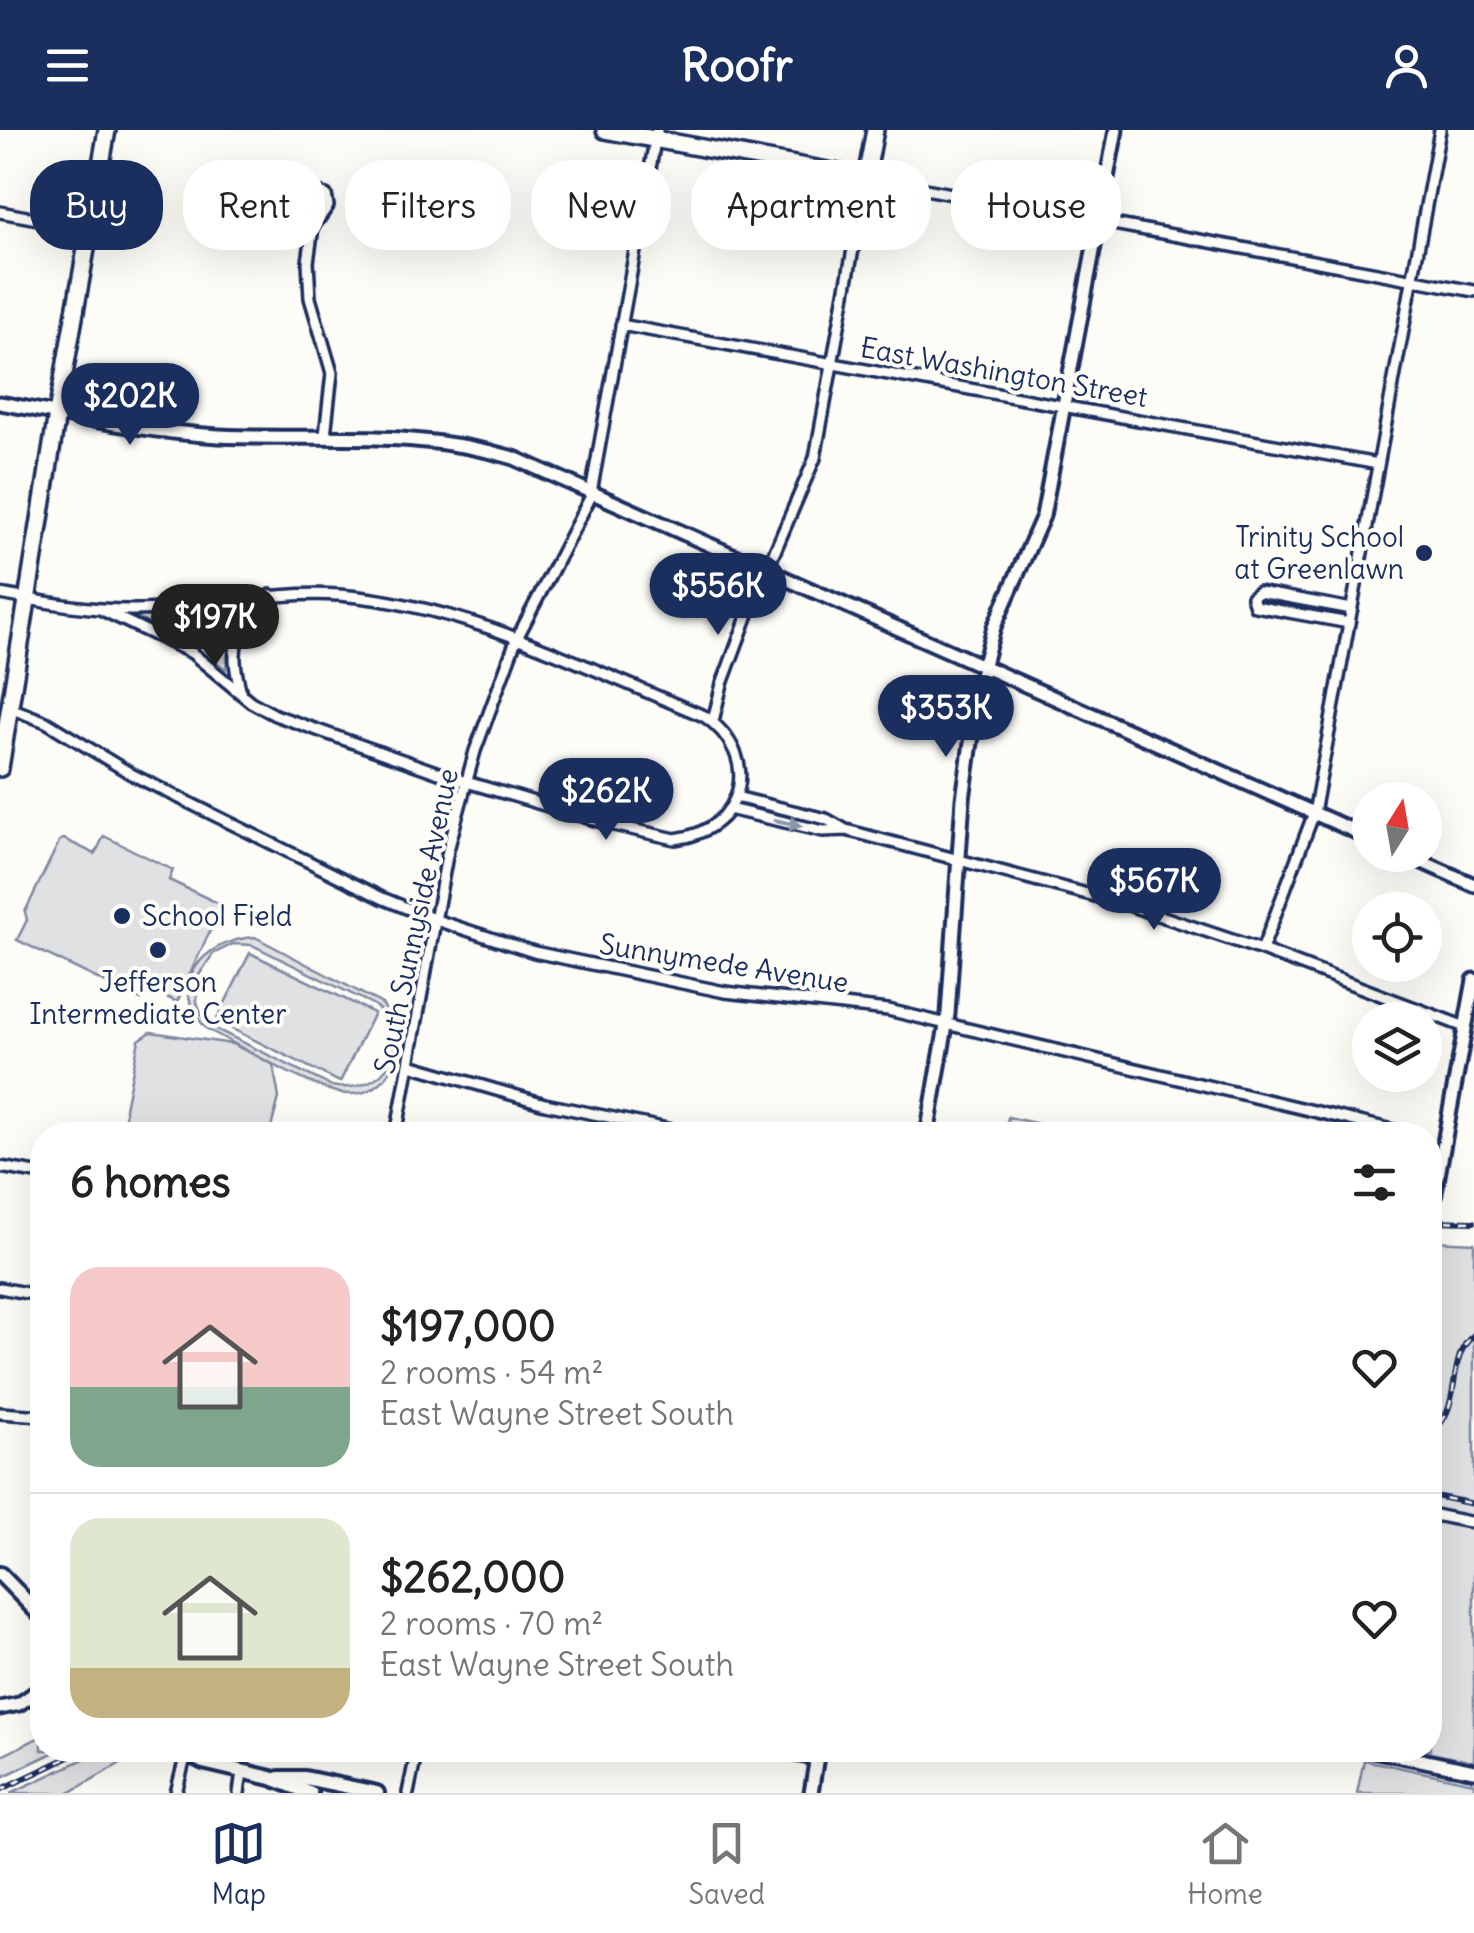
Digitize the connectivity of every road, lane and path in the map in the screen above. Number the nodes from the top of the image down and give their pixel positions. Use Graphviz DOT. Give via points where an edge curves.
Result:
graph roads {
  1 [pos="107,130"];
  2 [pos="605,130"];
  3 [pos="875,130"];
  4 [pos="1116,130"];
  5 [pos="1440,130"];
  6 [pos="656,135"];
  7 [pos="102,160"];
  8 [pos="778,160"];
  9 [pos="869,160"];
  10 [pos="1110,160"];
  11 [pos="0,212"];
  12 [pos="30,218"];
  13 [pos="1121,225"];
  14 [pos="87,250"];
  15 [pos="310,250"];
  16 [pos="853,250"];
  17 [pos="1093,250"];
  18 [pos="1412,279"];
  19 [pos="1474,291"];
  20 [pos="621,325"];
  21 [pos="832,364"];
  22 [pos="0,403"];
  23 [pos="1064,406"];
  24 [pos="57,414"];
  25 [pos="325,436"];
  26 [pos="1378,464"];
  27 [pos="592,490"];
  28 [pos="767,568"];
  29 [pos="0,594"];
  30 [pos="271,595"];
  31 [pos="28,599"];
  32 [pos="1352,609"];
  33 [pos="102,610"];
  34 [pos="1349,624"];
  35 [pos="516,640"];
  36 [pos="983,666"];
  37 [pos="240,693"];
  38 [pos="7,703"];
  39 [pos="712,722"];
  40 [pos="0,768"];
  41 [pos="466,782"];
  42 [pos="736,796"];
  43 [pos="730,810"];
  44 [pos="1314,814"];
  45 [pos="846,830"];
  46 [pos="1352,830"];
  47 [pos="960,858"];
  48 [pos="1442,871"];
  49 [pos="1474,885"];
  50 [pos="436,920"];
  51 [pos="1262,950"];
  52 [pos="1474,980"];
  53 [pos="946,1024"];
  54 [pos="1465,1027"];
  55 [pos="410,1065"];
  56 [pos="399,1122"];
  57 [pos="633,1122"];
  58 [pos="929,1122"];
  59 [pos="1359,1122"];
  60 [pos="1444,1142"];
  61 [pos="1442,1153"];
  62 [pos="0,1167"];
  63 [pos="30,1172"];
  64 [pos="0,1288"];
  65 [pos="30,1294"];
  66 [pos="0,1413"];
  67 [pos="30,1415"];
  68 [pos="1442,1516"];
  69 [pos="1474,1523"];
  70 [pos="0,1574"];
  71 [pos="30,1605"];
  72 [pos="30,1696"];
  73 [pos="0,1708"];
  74 [pos="181,1762"];
  75 [pos="212,1762"];
  76 [pos="414,1762"];
  77 [pos="817,1762"];
  78 [pos="1430,1762"];
  79 [pos="1474,1771"];
  80 [pos="242,1772"];
  81 [pos="271,1778"];
  82 [pos="176,1793"];
  83 [pos="239,1793"];
  84 [pos="310,1793"];
  85 [pos="377,1793"];
  86 [pos="408,1793"];
  87 [pos="811,1793"];
  1 -- 7 [label="main road"];
  2 -- 6 [label="main road"];
  3 -- 9 [label="main road"];
  4 -- 10 [label="street"];
  5 -- 18 [label="street"];
  6 -- 8 [label="main road"];
  6 -- 20 [label="street, South Sunnyside Avenue"];
  11 -- 12 [label="street"];
  13 -- 18 [label="street"];
  14 -- 24 [label="main road"];
  15 -- 25 [label="street" via="310,298 332,373"];
  16 -- 21 [label="street"];
  17 -- 23 [label="street"];
  18 -- 19 [label="street"];
  18 -- 26 [label="street"];
  20 -- 21 [label="street, East Washington Street"];
  20 -- 27 [label="street, South Sunnyside Avenue"];
  21 -- 23 [label="street, East Washington Street"];
  21 -- 28 [label="street" via="813,466"];
  22 -- 24 [label="street"];
  23 -- 26 [label="street, East Washington Street"];
  23 -- 36 [label="street" via="1043,516"];
  24 -- 25 [label="street" via="183,433"];
  24 -- 31 [label="main road"];
  25 -- 27 [label="street" via="466,446 534,464"];
  26 -- 32 [label="street"];
  27 -- 28 [label="street"];
  27 -- 35 [label="street, South Sunnyside Avenue"];
  28 -- 36 [label="street"];
  28 -- 39 [label="street"];
  29 -- 31 [label="street"];
  30 -- 33 [label="street"];
  30 -- 35 [label="street" via="406,604"];
  30 -- 37 [label="street" via="242,626 235,644"];
  31 -- 33 [label="street"];
  31 -- 38 [label="main road"];
  32 -- 34 [label="street"];
  32 -- 34 [label="street" via="1259,592 1252,597 1255,606"];
  33 -- 37 [label="street" via="192,653"];
  34 -- 44 [label="street"];
  35 -- 39 [label="street"];
  35 -- 41 [label="street, South Sunnyside Avenue"];
  36 -- 44 [label="street"];
  36 -- 47 [label="street"];
  37 -- 41 [label="street" via="275,714"];
  38 -- 40 [label="main road"];
  38 -- 50 [label="street, Sunnymede Avenue" via="255,836"];
  39 -- 42 [label="street" via="738,756"];
  41 -- 43 [label="street" via="665,839 696,835"];
  41 -- 50 [label="street, South Sunnyside Avenue"];
  42 -- 43 [label="street"];
  42 -- 45 [label="street"];
  43 -- 45 [label="street, one-way"];
  44 -- 46 [label="street"];
  44 -- 51 [label="street"];
  45 -- 47 [label="street"];
  47 -- 51 [label="street"];
  47 -- 53 [label="street"];
  48 -- 49 [label="street"];
  50 -- 53 [label="street, Sunnymede Avenue" via="534,952 644,976"];
  50 -- 55 [label="street, South Sunnyside Avenue"];
  51 -- 54 [label="street"];
  52 -- 54 [label="street"];
  53 -- 58 [label="street"];
  53 -- 59 [label="street, Sunnymede Avenue"];
  54 -- 60 [label="street"];
  55 -- 56 [label="street, South Sunnyside Avenue"];
  55 -- 57 [label="street"];
  60 -- 61 [label="street"];
  62 -- 63 [label="street"];
  64 -- 65 [label="street"];
  66 -- 67 [label="street"];
  68 -- 69 [label="street"];
  70 -- 71 [label="main road"];
  72 -- 73 [label="street"];
  74 -- 82 [label="street"];
  75 -- 80 [label="main road"];
  76 -- 86 [label="street"];
  77 -- 87 [label="street"];
  78 -- 79 [label="street"];
  80 -- 81 [label="main road"];
  80 -- 83 [label="street"];
  81 -- 84 [label="main road"];
  81 -- 85 [label="main road"];
}
